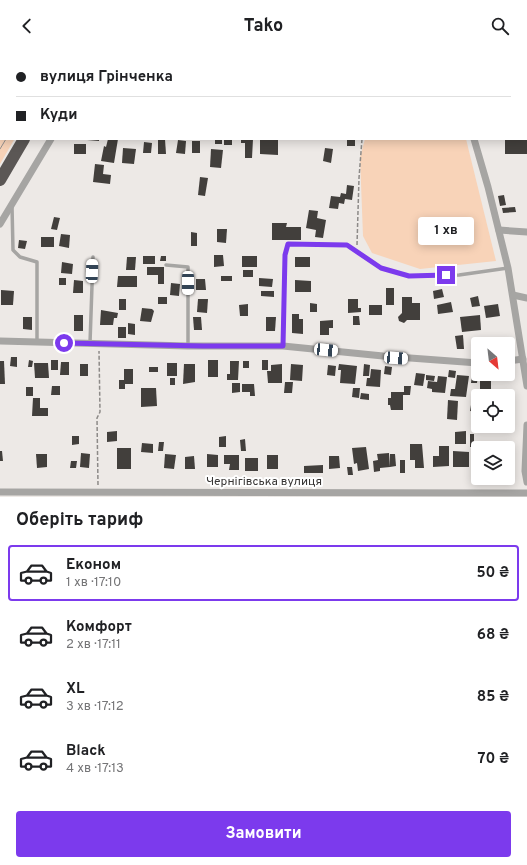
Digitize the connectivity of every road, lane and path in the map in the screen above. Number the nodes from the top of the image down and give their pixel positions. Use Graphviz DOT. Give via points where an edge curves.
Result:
graph roads {
  1 [pos="23,140"];
  2 [pos="50,140"];
  3 [pos="362,140"];
  4 [pos="474,140"];
  5 [pos="0,180"];
  6 [pos="12,205"];
  7 [pos="0,224"];
  8 [pos="499,230"];
  9 [pos="527,232"];
  10 [pos="357,253"];
  11 [pos="93,257"];
  12 [pos="166,265"];
  13 [pos="508,268"];
  14 [pos="513,295"];
  15 [pos="527,298"];
  16 [pos="0,341"];
  17 [pos="37,343"];
  18 [pos="90,343"];
  19 [pos="98,343"];
  20 [pos="188,346"];
  21 [pos="283,346"];
  22 [pos="523,359"];
  23 [pos="515,360"];
  24 [pos="471,363"];
  25 [pos="527,386"];
  26 [pos="527,425"];
  27 [pos="527,482"];
  28 [pos="0,492"];
  29 [pos="98,492"];
  30 [pos="527,493"];
  1 -- 5 [label="highway"];
  2 -- 6 [label="street"];
  3 -- 10 [label="path"];
  4 -- 8 [label="street"];
  6 -- 7 [label="street"];
  6 -- 17 [label="lane" via="13,250 20,257 37,262"];
  8 -- 9 [label="street"];
  8 -- 13 [label="street"];
  10 -- 13 [label="lane" via="381,268 409,276 459,275"];
  10 -- 21 [label="lane" via="347,245 288,244 285,255"];
  11 -- 18 [label="lane"];
  12 -- 20 [label="lane" via="188,267"];
  13 -- 14 [label="street"];
  14 -- 15 [label="street"];
  14 -- 22 [label="street"];
  16 -- 17 [label="street"];
  17 -- 18 [label="street"];
  18 -- 19 [label="street"];
  19 -- 20 [label="street"];
  19 -- 29 [label="path"];
  20 -- 21 [label="street"];
  21 -- 24 [label="street"];
  22 -- 23 [label="street"];
  22 -- 25 [label="street"];
  26 -- 27 [label="street" via="524,470"];
  28 -- 29 [label="street, Чернігівська вулиця"];
  29 -- 30 [label="street, Чернігівська вулиця"];
}
